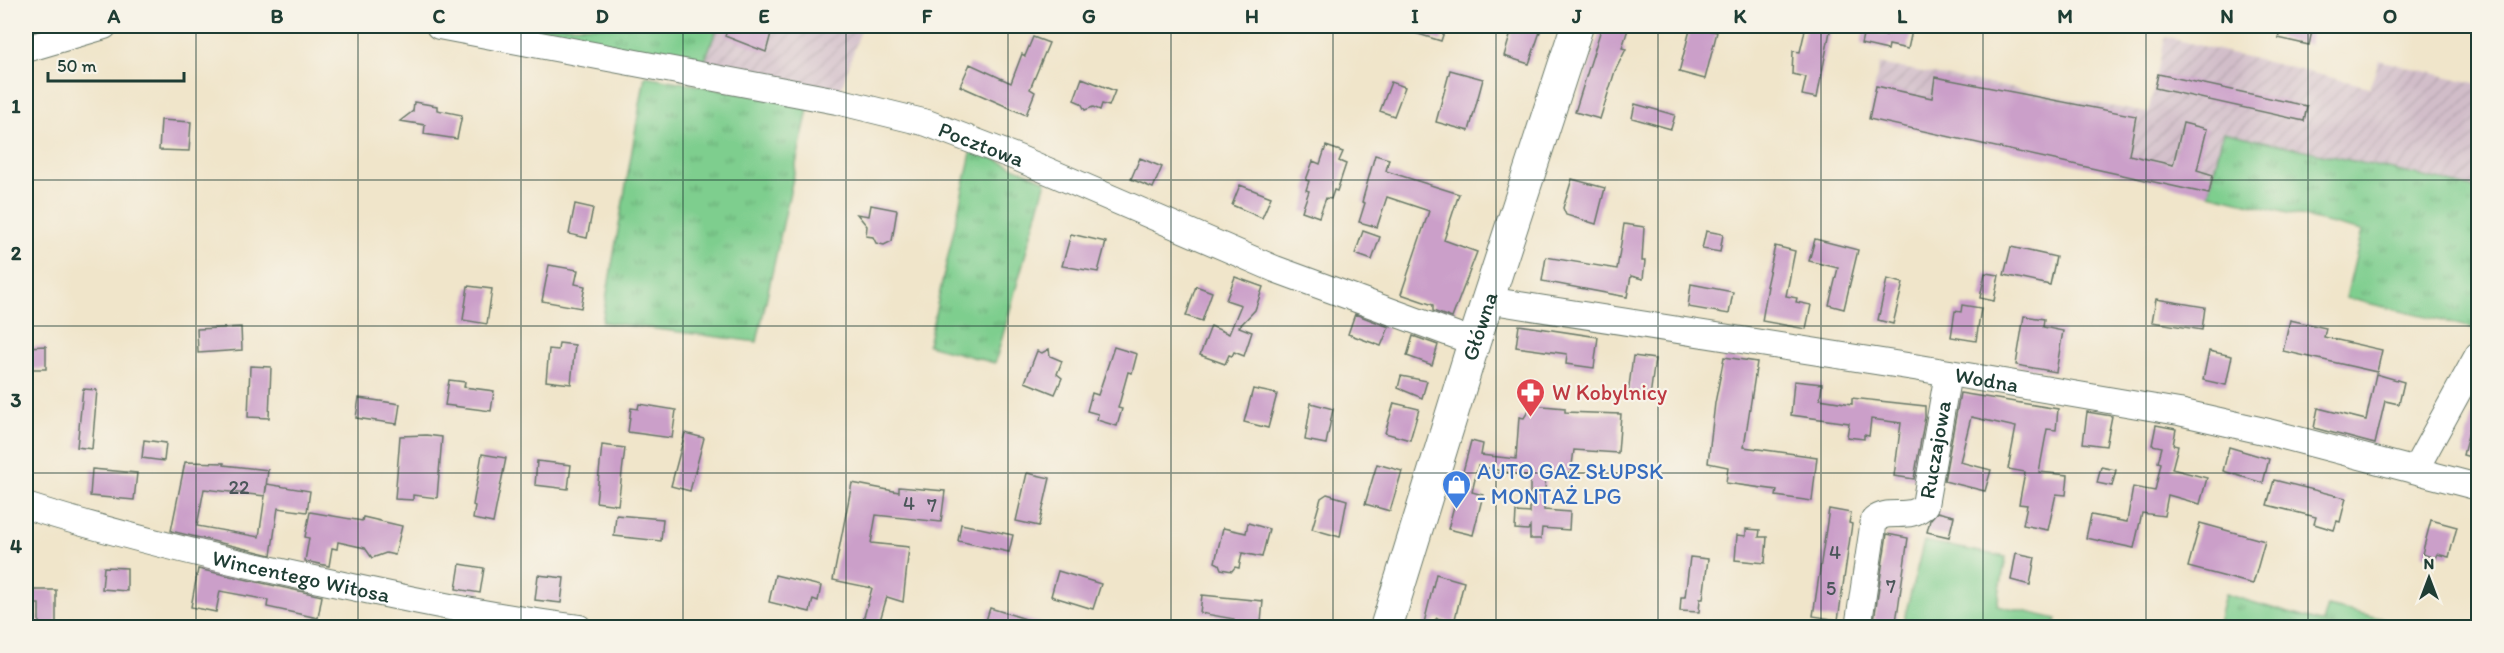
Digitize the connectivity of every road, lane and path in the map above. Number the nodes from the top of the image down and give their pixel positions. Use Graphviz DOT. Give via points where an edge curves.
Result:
graph roads {
  1 [pos="104,26"];
  2 [pos="439,26"];
  3 [pos="1577,26"];
  4 [pos="26,49"];
  5 [pos="1487,300"];
  6 [pos="1474,342"];
  7 [pos="2478,355"];
  8 [pos="1948,373"];
  9 [pos="2415,470"];
  10 [pos="2478,487"];
  11 [pos="26,506"];
  12 [pos="579,627"];
  13 [pos="1386,627"];
  14 [pos="1858,627"];
  1 -- 4 [label="street"];
  2 -- 6 [label="street, Pocztowa" via="837,101 927,123 1275,269"];
  3 -- 5 [label="main road, Główna"];
  5 -- 6 [label="main road, Główna"];
  5 -- 8 [label="street, Wodna"];
  6 -- 13 [label="main road, Główna"];
  7 -- 9 [label="street"];
  8 -- 9 [label="street, Wodna" via="2179,412"];
  8 -- 14 [label="street, Ruczajowa" via="1925,505 1915,513 1879,516 1874,520"];
  9 -- 10 [label="street, Wodna"];
  11 -- 12 [label="street, Wincentego Witosa" via="188,552 497,617"];
}
